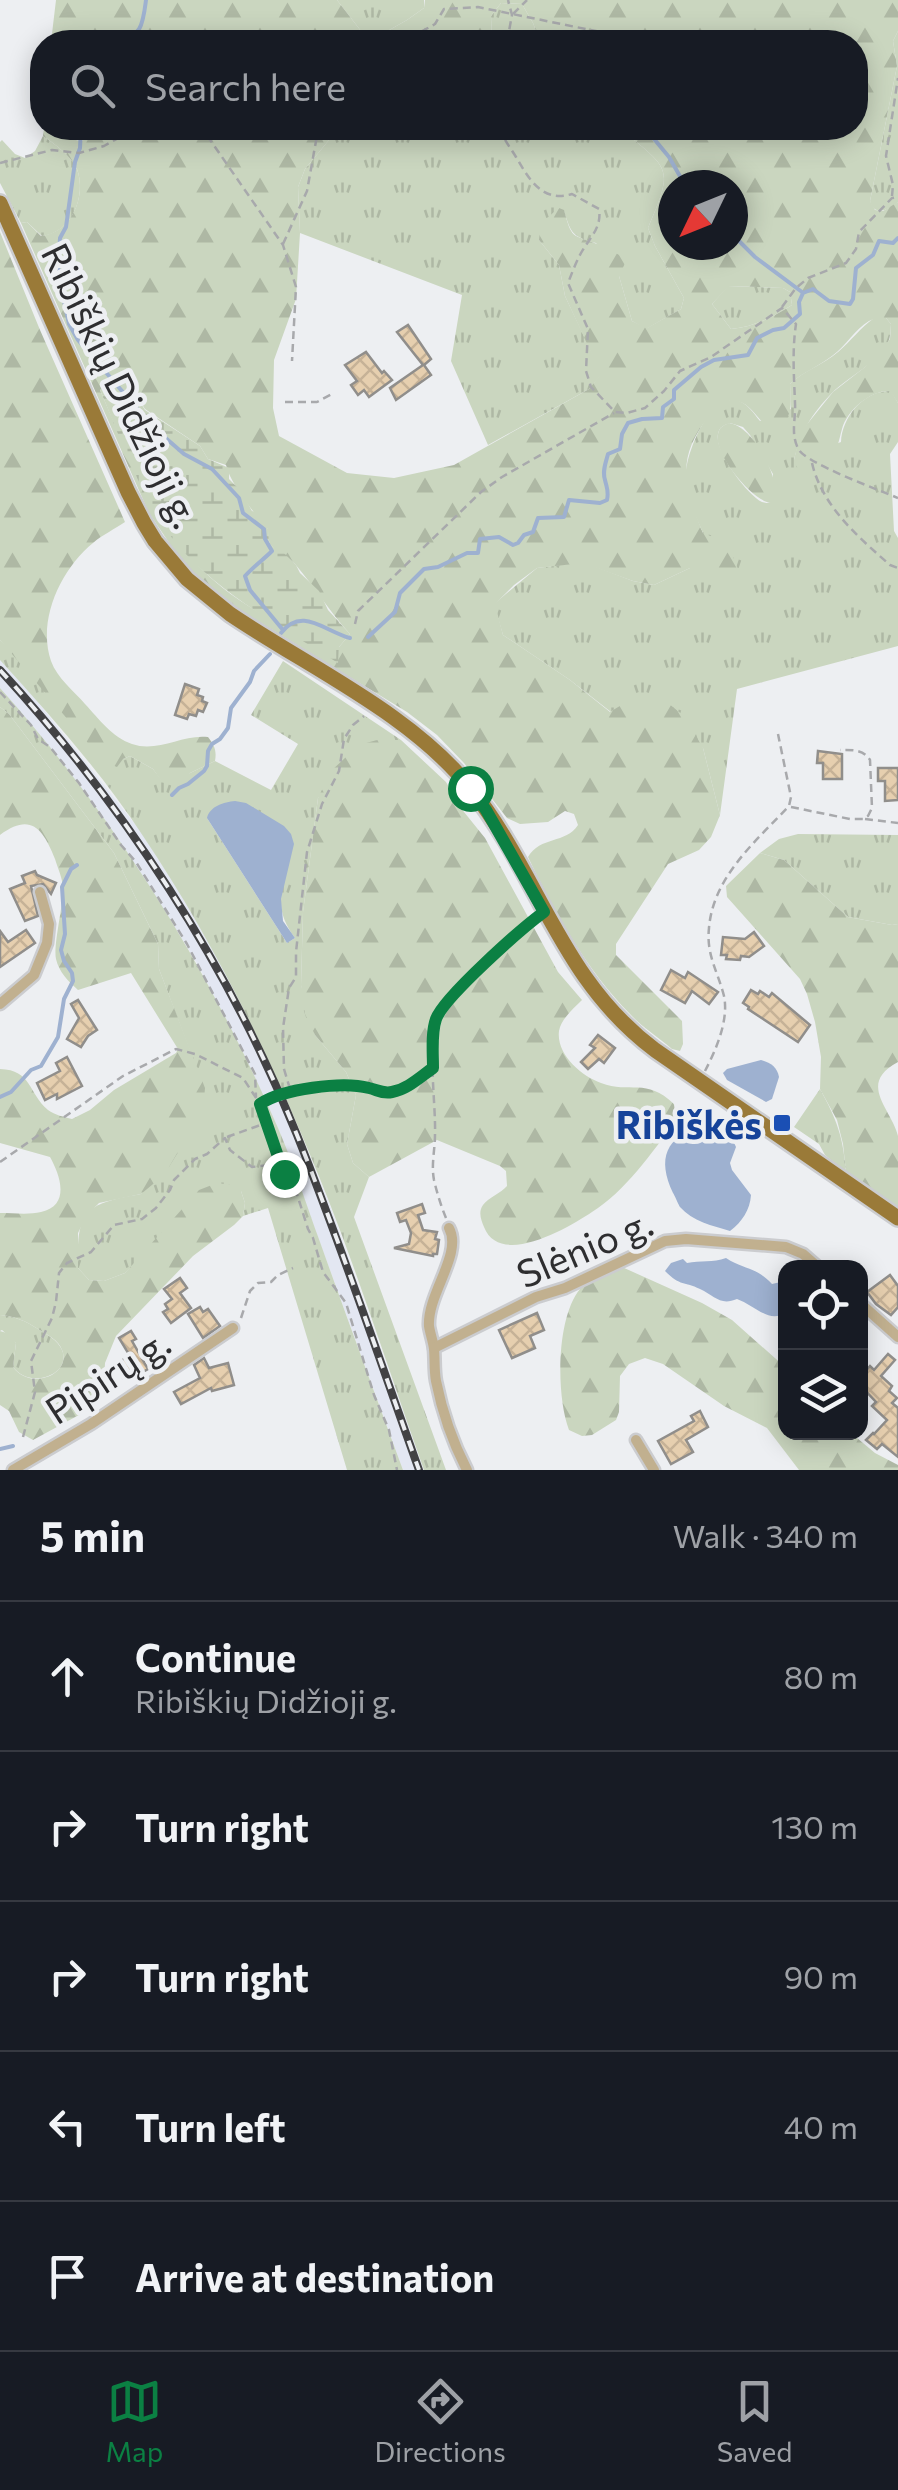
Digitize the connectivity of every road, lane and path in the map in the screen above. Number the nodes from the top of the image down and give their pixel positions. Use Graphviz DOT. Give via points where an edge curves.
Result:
graph roads {
  1 [pos="508,0"];
  2 [pos="526,0"];
  3 [pos="512,15"];
  4 [pos="425,30"];
  5 [pos="509,30"];
  6 [pos="589,30"];
  7 [pos="898,78"];
  8 [pos="115,140"];
  9 [pos="210,140"];
  10 [pos="316,140"];
  11 [pos="504,140"];
  12 [pos="0,163"];
  13 [pos="898,197"];
  14 [pos="892,198"];
  15 [pos="0,203"];
  16 [pos="283,245"];
  17 [pos="782,308"];
  18 [pos="292,361"];
  19 [pos="332,394"];
  20 [pos="285,402"];
  21 [pos="616,412"];
  22 [pos="811,461"];
  23 [pos="898,498"];
  24 [pos="898,568"];
  25 [pos="354,624"];
  26 [pos="0,692"];
  27 [pos="374,706"];
  28 [pos="778,734"];
  29 [pos="840,750"];
  30 [pos="790,806"];
  31 [pos="863,819"];
  32 [pos="898,823"];
  33 [pos="40,892"];
  34 [pos="544,912"];
  35 [pos="0,1004"];
  36 [pos="433,1068"];
  37 [pos="699,1080"];
  38 [pos="290,1091"];
  39 [pos="256,1098"];
  40 [pos="260,1104"];
  41 [pos="268,1122"];
  42 [pos="226,1138"];
  43 [pos="0,1162"];
  44 [pos="284,1174"];
  45 [pos="898,1218"];
  46 [pos="449,1228"];
  47 [pos="810,1260"];
  48 [pos="293,1268"];
  49 [pos="868,1310"];
  50 [pos="232,1328"];
  51 [pos="898,1337"];
  52 [pos="434,1348"];
  53 [pos="23,1437"];
  54 [pos="636,1440"];
  55 [pos="13,1470"];
  56 [pos="397,1470"];
  57 [pos="468,1470"];
  58 [pos="654,1470"];
  1 -- 3 [label="path"];
  2 -- 3 [label="path"];
  3 -- 4 [label="path" via="444,9"];
  3 -- 5 [label="path"];
  3 -- 6 [label="path"];
  7 -- 14 [label="path" via="886,156"];
  8 -- 12 [label="path"];
  9 -- 16 [label="path"];
  10 -- 16 [label="path" via="307,190"];
  11 -- 21 [label="path" via="543,192 572,194 598,208 595,233 568,283 588,328 591,387"];
  13 -- 14 [label="path"];
  14 -- 17 [label="path" via="858,232 846,263 808,278"];
  15 -- 27 [label="main road, Ribiškių Didžioji g." via="155,541 208,598"];
  16 -- 18 [label="path" via="296,286"];
  17 -- 21 [label="path" via="680,370 645,408"];
  17 -- 22 [label="path" via="796,324 793,427 799,450"];
  19 -- 20 [label="path" via="311,403"];
  21 -- 25 [label="path" via="481,492 358,611"];
  22 -- 23 [label="path"];
  22 -- 24 [label="path" via="845,523"];
  26 -- 39 [label="path" via="79,784 162,902 255,1074"];
  27 -- 34 [label="main road, Ribiškių Didžioji g." via="432,748 470,788"];
  27 -- 38 [label="path" via="344,738 339,771 308,852 296,977 284,1016"];
  28 -- 30 [label="path"];
  29 -- 31 [label="path" via="863,753 872,765 872,808"];
  30 -- 31 [label="path"];
  30 -- 37 [label="path" via="740,857 713,906 712,966 725,1002 722,1028"];
  31 -- 32 [label="path"];
  33 -- 35 [label="street" via="47,943 34,975"];
  34 -- 36 [label="path" via="446,1004 436,1020"];
  34 -- 37 [label="main road, Ribiškių Didžioji g." via="614,1014"];
  36 -- 38 [label="path" via="391,1092 345,1086"];
  36 -- 46 [label="path" via="434,1180"];
  37 -- 45 [label="main road, Ribiškių Didžioji g."];
  38 -- 40 [label="path"];
  39 -- 40 [label="path"];
  39 -- 43 [label="path" via="243,1078 176,1049 123,1076"];
  40 -- 41 [label="path"];
  41 -- 42 [label="path"];
  41 -- 44 [label="path"];
  42 -- 44 [label="path" via="230,1150 252,1166 270,1165"];
  42 -- 53 [label="path" via="194,1159 156,1208 114,1225 91,1252 59,1273 52,1318 31,1361 34,1392"];
  44 -- 56 [label="path" via="323,1272 346,1303"];
  46 -- 52 [label="street" via="454,1242 430,1311"];
  47 -- 52 [label="street, Slėnio g." via="786,1247 665,1241"];
  48 -- 50 [label="path" via="258,1284"];
  49 -- 51 [label="street"];
  50 -- 55 [label="street, Pipirų g."];
  52 -- 57 [label="street" via="435,1378"];
  54 -- 58 [label="street"];
}
